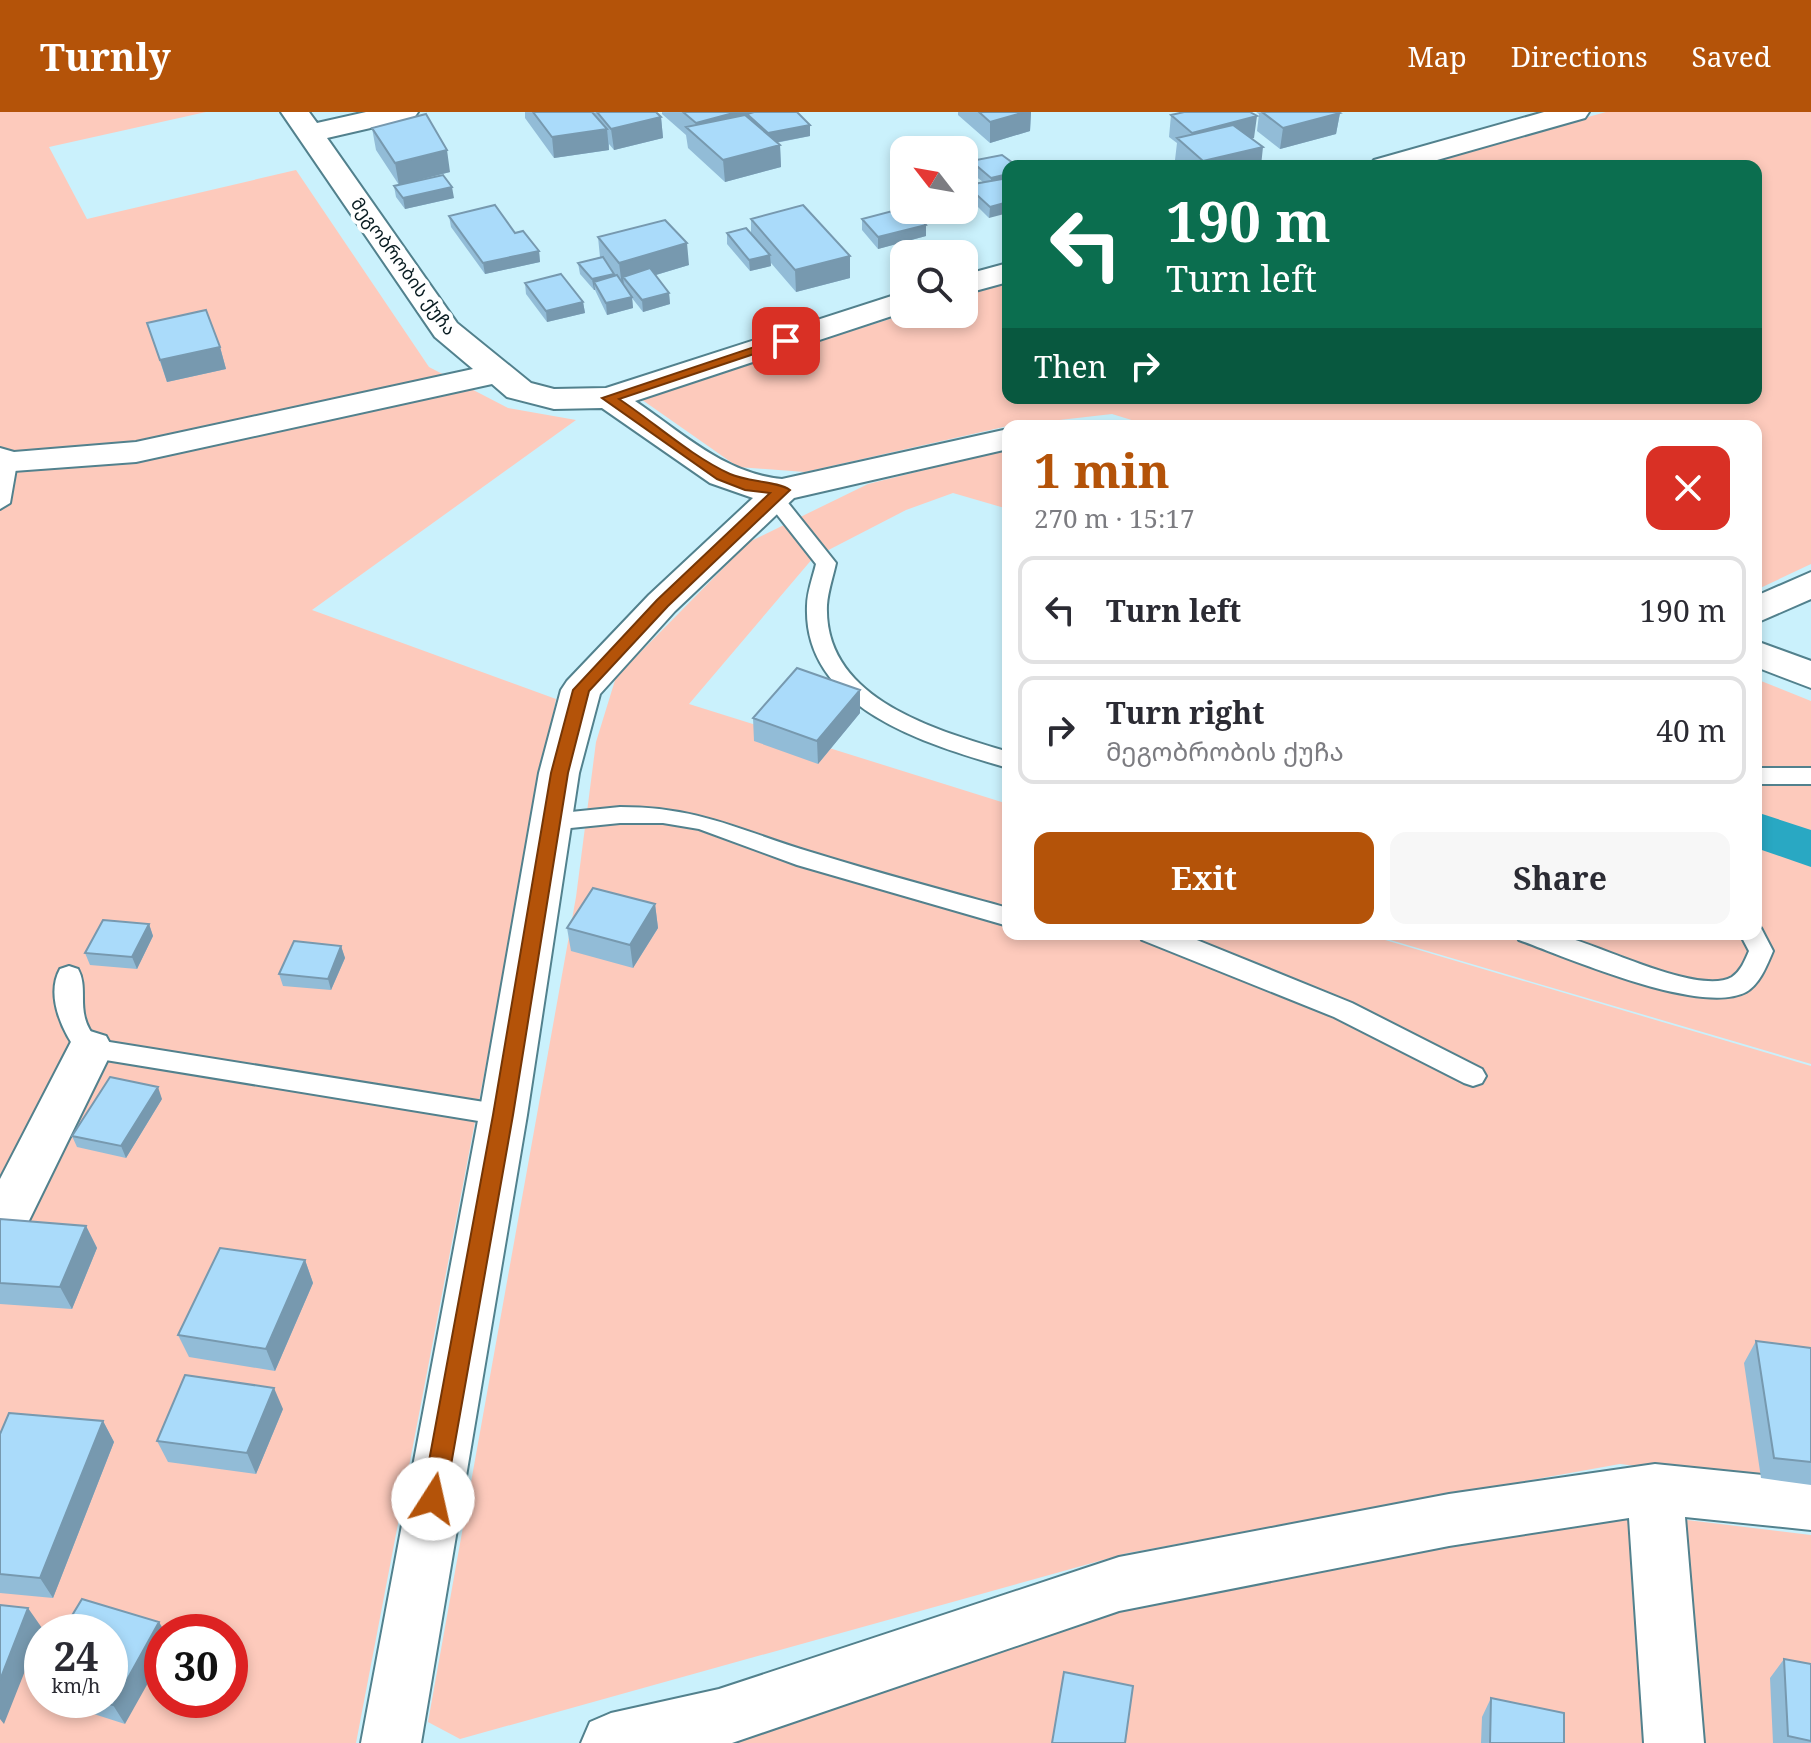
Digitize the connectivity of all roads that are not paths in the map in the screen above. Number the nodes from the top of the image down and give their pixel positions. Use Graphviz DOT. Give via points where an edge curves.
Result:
graph roads {
  1 [pos="404,112"];
  2 [pos="1575,112"];
  3 [pos="302,122"];
  4 [pos="1405,160"];
  5 [pos="1002,274"];
  6 [pos="978,281"];
  7 [pos="890,307"];
  8 [pos="498,373"];
  9 [pos="609,398"];
  10 [pos="1002,440"];
  11 [pos="3,461"];
  12 [pos="778,494"];
  13 [pos="0,503"];
  14 [pos="1811,584"];
  15 [pos="1762,608"];
  16 [pos="1762,655"];
  17 [pos="1811,675"];
  18 [pos="1002,758"];
  19 [pos="1762,776"];
  20 [pos="1811,776"];
  21 [pos="551,822"];
  22 [pos="1002,915"];
  23 [pos="1173,940"];
  24 [pos="1546,940"];
  25 [pos="1755,940"];
  26 [pos="69,975"];
  27 [pos="90,1049"];
  28 [pos="1473,1076"];
  29 [pos="503,1115"];
  30 [pos="0,1228"];
  31 [pos="1655,1489"];
  32 [pos="1811,1505"];
  33 [pos="391,1743"];
  34 [pos="611,1743"];
  35 [pos="1674,1743"];
  1 -- 3 [label="street"];
  2 -- 4 [label="street"];
  3 -- 8 [label="street, მეგობრობის ქუჩა" via="446,330"];
  5 -- 6 [label="street"];
  7 -- 9 [label="street, მეგობრობის ქუჩა"];
  8 -- 9 [label="street, მეგობრობის ქუჩა" via="519,390 554,399"];
  8 -- 11 [label="street" via="136,452"];
  9 -- 12 [label="street" via="722,476"];
  10 -- 12 [label="street"];
  11 -- 13 [label="lane"];
  12 -- 18 [label="lane" via="826,563 816,607 819,634 835,668 856,694 901,725"];
  12 -- 21 [label="street" via="662,603 581,690"];
  14 -- 15 [label="street"];
  16 -- 17 [label="street"];
  19 -- 20 [label="lane"];
  21 -- 22 [label="lane" via="620,815 702,822 805,859"];
  21 -- 29 [label="street"];
  23 -- 28 [label="lane" via="1343,1010"];
  24 -- 25 [label="lane" via="1688,988 1735,987 1751,973 1761,951"];
  26 -- 27 [label="lane" via="69,1019"];
  27 -- 29 [label="lane"];
  27 -- 30 [label="street"];
  29 -- 33 [label="street"];
  31 -- 32 [label="street"];
  31 -- 34 [label="street" via="1449,1520 1119,1584 719,1718"];
  31 -- 35 [label="street"];
}
